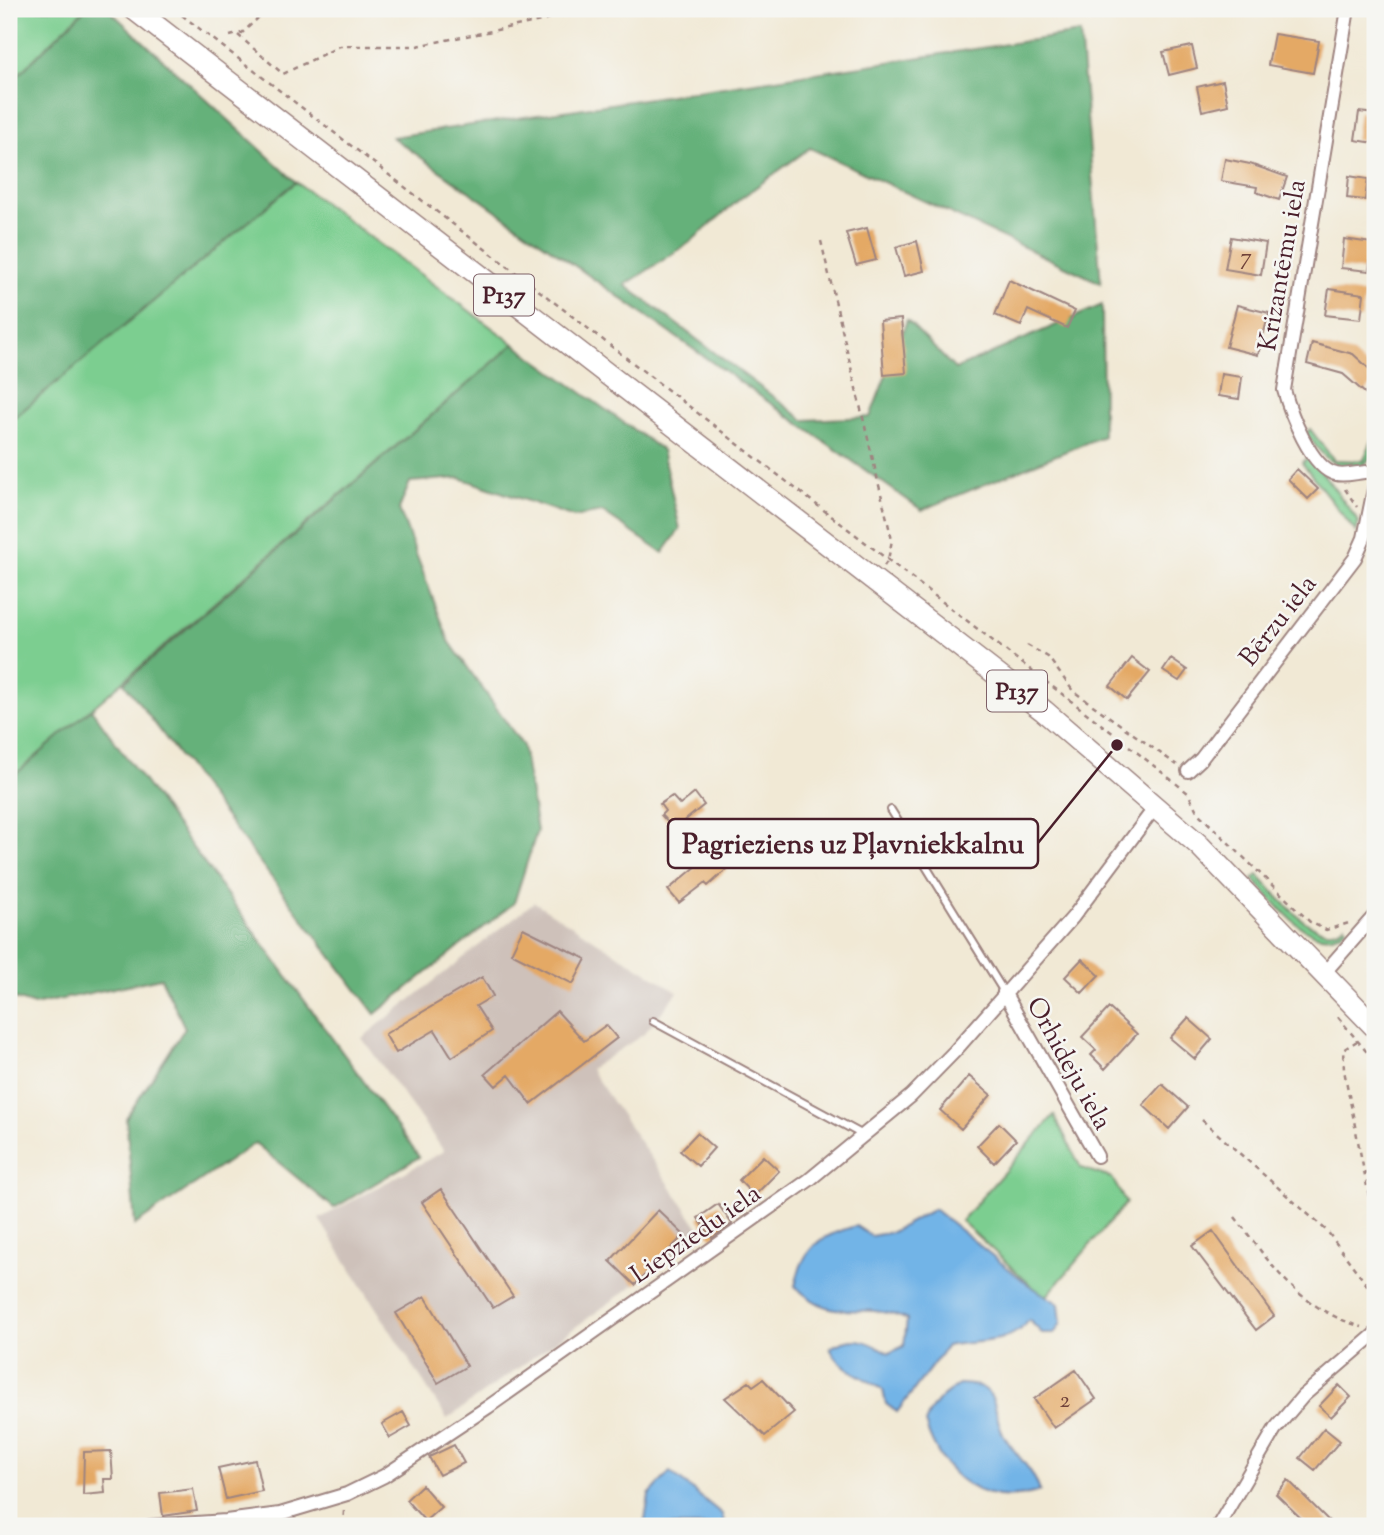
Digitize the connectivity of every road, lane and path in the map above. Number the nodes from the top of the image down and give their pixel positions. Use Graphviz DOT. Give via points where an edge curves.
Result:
graph roads {
  1 [pos="134,9"];
  2 [pos="174,9"];
  3 [pos="268,9"];
  4 [pos="572,9"];
  5 [pos="1348,9"];
  6 [pos="238,35"];
  7 [pos="230,36"];
  8 [pos="821,241"];
  9 [pos="1375,472"];
  10 [pos="1336,474"];
  11 [pos="1375,484"];
  12 [pos="1367,524"];
  13 [pos="888,560"];
  14 [pos="874,580"];
  15 [pos="1027,645"];
  16 [pos="1119,738"];
  17 [pos="1115,744"];
  18 [pos="1188,771"];
  19 [pos="1156,806"];
  20 [pos="891,810"];
  21 [pos="1375,915"];
  22 [pos="1347,922"];
  23 [pos="1325,972"];
  24 [pos="1004,992"];
  25 [pos="653,1021"];
  26 [pos="1375,1027"];
  27 [pos="1357,1041"];
  28 [pos="1202,1120"];
  29 [pos="865,1136"];
  30 [pos="1097,1156"];
  31 [pos="1375,1164"];
  32 [pos="1365,1175"];
  33 [pos="1235,1217"];
  34 [pos="1375,1242"];
  35 [pos="1375,1296"];
  36 [pos="1371,1331"];
  37 [pos="281,1520"];
  38 [pos="150,1526"];
  39 [pos="1218,1526"];
  1 -- 14 [label="main road, P137"];
  2 -- 13 [label="path"];
  3 -- 6 [label="path"];
  4 -- 6 [label="path" via="541,21 417,46 340,46 283,74"];
  5 -- 10 [label="street, Krizantēmu iela" via="1284,390 1303,439 1326,469"];
  6 -- 7 [label="path"];
  8 -- 13 [label="path" via="892,540"];
  9 -- 10 [label="street"];
  10 -- 12 [label="path"];
  11 -- 12 [label="street, Bērzu iela"];
  12 -- 18 [label="street, Bērzu iela" via="1355,558"];
  13 -- 14 [label="path"];
  13 -- 16 [label="path"];
  14 -- 19 [label="main road, P137" via="1044,711"];
  15 -- 18 [label="path" via="1048,657 1073,691"];
  16 -- 17 [label="path"];
  16 -- 22 [label="path" via="1188,793 1198,813 1310,922 1326,930"];
  19 -- 23 [label="main road, P137"];
  19 -- 24 [label="street, Liepziedu iela" via="1073,917"];
  20 -- 24 [label="lane"];
  21 -- 23 [label="street"];
  23 -- 26 [label="main road, P137"];
  24 -- 29 [label="street, Liepziedu iela" via="911,1097"];
  24 -- 30 [label="street, Orhideju iela"];
  25 -- 29 [label="lane"];
  27 -- 32 [label="path" via="1343,1050 1344,1070"];
  28 -- 35 [label="path" via="1327,1231"];
  29 -- 37 [label="street, Liepziedu iela" via="419,1454 347,1494"];
  31 -- 32 [label="path"];
  32 -- 34 [label="path"];
  33 -- 36 [label="path" via="1304,1300"];
  36 -- 39 [label="street" via="1275,1429"];
  37 -- 38 [label="street, Liepziedu iela"];
}
